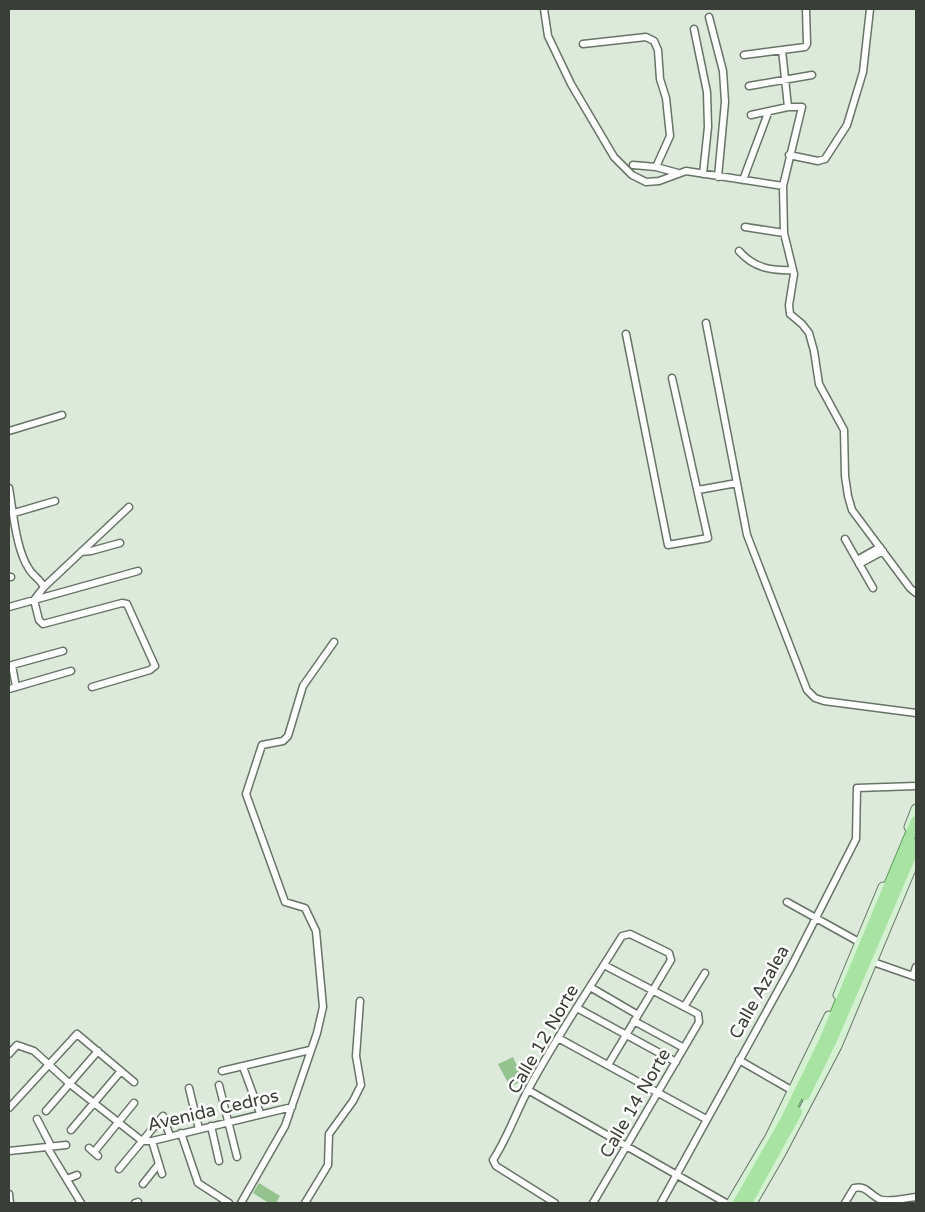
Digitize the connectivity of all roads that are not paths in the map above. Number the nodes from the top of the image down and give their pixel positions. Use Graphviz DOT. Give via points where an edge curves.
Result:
graph roads {
  1 [pos="544,9"];
  2 [pos="806,9"];
  3 [pos="870,9"];
  4 [pos="709,17"];
  5 [pos="694,29"];
  6 [pos="583,44"];
  7 [pos="782,50"];
  8 [pos="744,55"];
  9 [pos="812,74"];
  10 [pos="786,78"];
  11 [pos="749,86"];
  12 [pos="788,107"];
  13 [pos="768,113"];
  14 [pos="751,114"];
  15 [pos="789,154"];
  16 [pos="633,165"];
  17 [pos="656,167"];
  18 [pos="678,172"];
  19 [pos="703,174"];
  20 [pos="718,177"];
  21 [pos="744,180"];
  22 [pos="783,186"];
  23 [pos="745,227"];
  24 [pos="784,233"];
  25 [pos="739,251"];
  26 [pos="793,270"];
  27 [pos="706,323"];
  28 [pos="626,334"];
  29 [pos="672,378"];
  30 [pos="62,415"];
  31 [pos="9,431"];
  32 [pos="737,483"];
  33 [pos="9,488"];
  34 [pos="698,490"];
  35 [pos="55,501"];
  36 [pos="129,507"];
  37 [pos="14,513"];
  38 [pos="845,539"];
  39 [pos="120,543"];
  40 [pos="881,549"];
  41 [pos="81,552"];
  42 [pos="858,562"];
  43 [pos="138,571"];
  44 [pos="44,587"];
  45 [pos="873,588"];
  46 [pos="916,593"];
  47 [pos="34,600"];
  48 [pos="9,607"];
  49 [pos="334,642"];
  50 [pos="63,651"];
  51 [pos="71,671"];
  52 [pos="16,687"];
  53 [pos="92,687"];
  54 [pos="9,689"];
  55 [pos="916,713"];
  56 [pos="916,786"];
  57 [pos="916,809"];
  58 [pos="916,821"];
  59 [pos="916,844"];
  60 [pos="916,857"];
  61 [pos="914,867"];
  62 [pos="787,902"];
  63 [pos="817,918"];
  64 [pos="859,942"];
  65 [pos="873,962"];
  66 [pos="604,965"];
  67 [pos="916,967"];
  68 [pos="705,973"];
  69 [pos="914,977"];
  70 [pos="590,987"];
  71 [pos="653,990"];
  72 [pos="360,1001"];
  73 [pos="684,1007"];
  74 [pos="577,1008"];
  75 [pos="638,1015"];
  76 [pos="634,1021"];
  77 [pos="626,1035"];
  78 [pos="558,1038"];
  79 [pos="684,1048"];
  80 [pos="310,1050"];
  81 [pos="98,1051"];
  82 [pos="9,1054"];
  83 [pos="739,1060"];
  84 [pos="676,1062"];
  85 [pos="48,1063"];
  86 [pos="608,1065"];
  87 [pos="243,1066"];
  88 [pos="121,1071"];
  89 [pos="222,1071"];
  90 [pos="134,1082"];
  91 [pos="70,1084"];
  92 [pos="220,1085"];
  93 [pos="190,1088"];
  94 [pos="528,1090"];
  95 [pos="793,1091"];
  96 [pos="658,1092"];
  97 [pos="94,1103"];
  98 [pos="134,1103"];
  99 [pos="292,1107"];
  100 [pos="9,1108"];
  101 [pos="46,1111"];
  102 [pos="260,1113"];
  103 [pos="37,1119"];
  104 [pos="706,1119"];
  105 [pos="229,1121"];
  106 [pos="118,1123"];
  107 [pos="211,1126"];
  108 [pos="199,1129"];
  109 [pos="70,1130"];
  110 [pos="181,1133"];
  111 [pos="170,1136"];
  112 [pos="142,1141"];
  113 [pos="152,1141"];
  114 [pos="66,1145"];
  115 [pos="627,1146"];
  116 [pos="49,1147"];
  117 [pos="9,1151"];
  118 [pos="94,1152"];
  119 [pos="237,1157"];
  120 [pos="219,1162"];
  121 [pos="158,1165"];
  122 [pos="119,1169"];
  123 [pos="162,1174"];
  124 [pos="676,1174"];
  125 [pos="77,1175"];
  126 [pos="67,1179"];
  127 [pos="144,1184"];
  128 [pos="9,1194"];
  129 [pos="916,1197"];
  130 [pos="10,1203"];
  131 [pos="81,1203"];
  132 [pos="229,1203"];
  133 [pos="241,1203"];
  134 [pos="305,1203"];
  135 [pos="555,1203"];
  136 [pos="594,1203"];
  137 [pos="661,1203"];
  138 [pos="726,1203"];
  139 [pos="732,1203"];
  140 [pos="738,1203"];
  141 [pos="746,1203"];
  142 [pos="752,1203"];
  143 [pos="845,1203"];
  1 -- 18 [label="street" via="548,36 557,58 618,162 646,182 659,181"];
  2 -- 7 [label="street" via="807,44"];
  3 -- 15 [label="street" via="863,72 847,125 824,159 818,161"];
  4 -- 20 [label="street" via="724,71 725,102"];
  5 -- 19 [label="street" via="707,92 708,127"];
  6 -- 17 [label="street" via="646,37 654,41 670,136"];
  7 -- 8 [label="street"];
  7 -- 10 [label="street"];
  9 -- 10 [label="street"];
  10 -- 11 [label="street"];
  10 -- 12 [label="street"];
  12 -- 13 [label="street"];
  12 -- 15 [label="street" via="802,108"];
  13 -- 14 [label="street"];
  13 -- 21 [label="street"];
  15 -- 22 [label="street"];
  16 -- 17 [label="street"];
  17 -- 18 [label="street"];
  18 -- 19 [label="street"];
  19 -- 20 [label="street"];
  20 -- 21 [label="street"];
  21 -- 22 [label="street"];
  22 -- 24 [label="street"];
  23 -- 24 [label="street"];
  24 -- 26 [label="street"];
  25 -- 26 [label="street" via="754,265 765,269"];
  26 -- 40 [label="street" via="788,305 790,314 809,333 820,384 844,430 845,476 852,510"];
  27 -- 32 [label="street"];
  28 -- 34 [label="street" via="668,545 708,538"];
  29 -- 34 [label="street"];
  30 -- 31 [label="street"];
  32 -- 34 [label="street"];
  32 -- 55 [label="street" via="747,535 807,690 824,701"];
  33 -- 37 [label="street"];
  35 -- 37 [label="street"];
  36 -- 41 [label="street"];
  37 -- 44 [label="street" via="22,554 29,570"];
  38 -- 42 [label="street"];
  39 -- 41 [label="street"];
  40 -- 42 [label="street"];
  40 -- 46 [label="street"];
  41 -- 44 [label="street"];
  42 -- 45 [label="street"];
  43 -- 47 [label="street"];
  44 -- 47 [label="street"];
  47 -- 48 [label="street"];
  47 -- 53 [label="street" via="41,624 125,602 129,607 155,666"];
  49 -- 80 [label="street" via="303,686 288,736 283,742 262,746 246,794 285,902 305,908 316,931 323,1007"];
  50 -- 52 [label="street" via="12,664"];
  51 -- 52 [label="street"];
  52 -- 54 [label="street"];
  56 -- 63 [label="street, Calle Azalea" via="856,788 856,839"];
  57 -- 64 [label="street"];
  58 -- 140 [label="main road" via="824,1041 786,1119"];
  59 -- 141 [label="main road" via="821,1066"];
  60 -- 61 [label="street"];
  61 -- 65 [label="street"];
  62 -- 63 [label="street"];
  63 -- 64 [label="street"];
  63 -- 83 [label="street, Calle Azalea"];
  64 -- 95 [label="street" via="830,1014"];
  65 -- 69 [label="street"];
  65 -- 142 [label="street" via="837,1046 782,1153"];
  66 -- 70 [label="street, Calle 12 Norte"];
  66 -- 71 [label="street"];
  66 -- 71 [label="street, Calle 12 Norte" via="626,933 671,956"];
  67 -- 69 [label="street"];
  68 -- 73 [label="street"];
  70 -- 74 [label="street, Calle 12 Norte"];
  70 -- 75 [label="street"];
  71 -- 73 [label="street"];
  71 -- 75 [label="street"];
  72 -- 134 [label="street" via="356,1056 361,1085 329,1134 328,1164"];
  73 -- 79 [label="street, Calle 14 Norte" via="700,1018"];
  74 -- 77 [label="street"];
  74 -- 78 [label="street, Calle 12 Norte"];
  75 -- 76 [label="street"];
  76 -- 77 [label="street"];
  76 -- 79 [label="street"];
  77 -- 84 [label="street"];
  77 -- 86 [label="street"];
  78 -- 86 [label="street"];
  78 -- 94 [label="street, Calle 12 Norte"];
  79 -- 84 [label="street, Calle 14 Norte"];
  80 -- 87 [label="street"];
  80 -- 99 [label="street"];
  81 -- 85 [label="street" via="77,1034"];
  81 -- 88 [label="street"];
  81 -- 91 [label="street"];
  82 -- 85 [label="street, Avenida Cedros" via="17,1045 34,1051"];
  83 -- 95 [label="street"];
  83 -- 104 [label="street, Calle Azalea"];
  84 -- 96 [label="street, Calle 14 Norte"];
  85 -- 91 [label="street, Avenida Cedros"];
  85 -- 100 [label="street"];
  86 -- 96 [label="street"];
  87 -- 89 [label="street"];
  87 -- 102 [label="street"];
  88 -- 90 [label="street"];
  88 -- 97 [label="street"];
  91 -- 97 [label="street, Avenida Cedros"];
  91 -- 101 [label="street"];
  92 -- 105 [label="street"];
  93 -- 108 [label="street"];
  94 -- 115 [label="street"];
  94 -- 135 [label="street, Calle 12 Norte" via="493,1164"];
  95 -- 139 [label="street"];
  96 -- 104 [label="street"];
  96 -- 115 [label="street, Calle 14 Norte"];
  97 -- 106 [label="street, Avenida Cedros"];
  97 -- 109 [label="street"];
  98 -- 106 [label="street"];
  99 -- 102 [label="street, Avenida Cedros"];
  99 -- 133 [label="street" via="286,1126"];
  102 -- 105 [label="street, Avenida Cedros"];
  103 -- 116 [label="street"];
  104 -- 124 [label="street, Calle Azalea"];
  105 -- 107 [label="street, Avenida Cedros"];
  105 -- 119 [label="street"];
  106 -- 112 [label="street, Avenida Cedros"];
  106 -- 118 [label="street"];
  107 -- 108 [label="street, Avenida Cedros"];
  107 -- 120 [label="street"];
  108 -- 110 [label="street, Avenida Cedros"];
  110 -- 111 [label="street, Avenida Cedros"];
  110 -- 132 [label="street" via="198,1183"];
  111 -- 112 [label="street" via="162,1116"];
  111 -- 113 [label="street, Avenida Cedros"];
  112 -- 113 [label="street, Avenida Cedros"];
  112 -- 122 [label="street"];
  113 -- 121 [label="street"];
  114 -- 116 [label="street"];
  115 -- 124 [label="street"];
  115 -- 136 [label="street, Calle 14 Norte"];
  116 -- 117 [label="street"];
  116 -- 126 [label="street"];
  121 -- 123 [label="street"];
  121 -- 127 [label="street"];
  124 -- 137 [label="street, Calle Azalea"];
  124 -- 138 [label="street"];
  125 -- 126 [label="street"];
  126 -- 131 [label="street"];
  128 -- 130 [label="street"];
  129 -- 143 [label="street" via="880,1200 862,1187 854,1188"];
}
